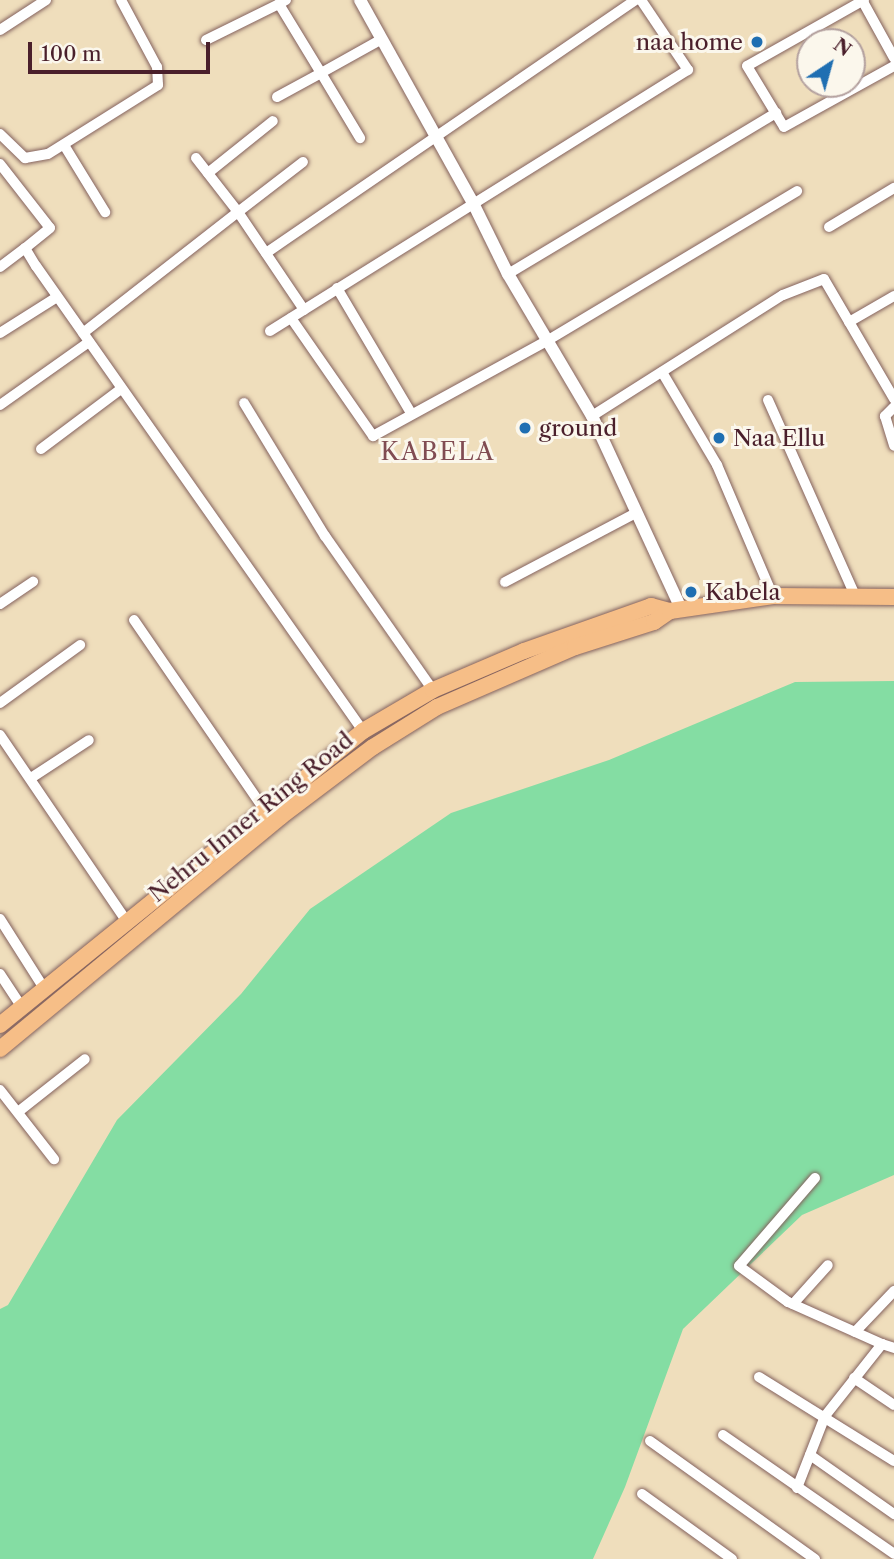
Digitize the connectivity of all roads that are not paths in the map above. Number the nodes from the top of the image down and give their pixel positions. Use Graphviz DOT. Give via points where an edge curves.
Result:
graph roads {
  1 [pos="46,0"];
  2 [pos="121,0"];
  3 [pos="360,0"];
  4 [pos="638,0"];
  5 [pos="863,0"];
  6 [pos="283,2"];
  7 [pos="0,30"];
  8 [pos="382,39"];
  9 [pos="206,40"];
  10 [pos="894,58"];
  11 [pos="894,66"];
  12 [pos="321,73"];
  13 [pos="277,97"];
  14 [pos="776,113"];
  15 [pos="273,121"];
  16 [pos="0,134"];
  17 [pos="360,138"];
  18 [pos="436,141"];
  19 [pos="64,145"];
  20 [pos="196,158"];
  21 [pos="303,162"];
  22 [pos="0,164"];
  23 [pos="208,173"];
  24 [pos="894,188"];
  25 [pos="797,191"];
  26 [pos="473,203"];
  27 [pos="105,212"];
  28 [pos="238,212"];
  29 [pos="829,227"];
  30 [pos="25,248"];
  31 [pos="266,253"];
  32 [pos="0,268"];
  33 [pos="508,274"];
  34 [pos="337,288"];
  35 [pos="894,296"];
  36 [pos="57,297"];
  37 [pos="304,310"];
  38 [pos="291,318"];
  39 [pos="849,322"];
  40 [pos="270,331"];
  41 [pos="0,332"];
  42 [pos="86,337"];
  43 [pos="550,339"];
  44 [pos="662,372"];
  45 [pos="121,389"];
  46 [pos="894,398"];
  47 [pos="768,400"];
  48 [pos="244,402"];
  49 [pos="0,405"];
  50 [pos="894,407"];
  51 [pos="411,413"];
  52 [pos="593,416"];
  53 [pos="894,446"];
  54 [pos="41,449"];
  55 [pos="636,513"];
  56 [pos="33,582"];
  57 [pos="505,583"];
  58 [pos="773,596"];
  59 [pos="894,597"];
  60 [pos="856,598"];
  61 [pos="0,604"];
  62 [pos="675,610"];
  63 [pos="134,620"];
  64 [pos="80,645"];
  65 [pos="433,690"];
  66 [pos="0,703"];
  67 [pos="363,731"];
  68 [pos="0,735"];
  69 [pos="89,740"];
  70 [pos="31,778"];
  71 [pos="264,808"];
  72 [pos="0,919"];
  73 [pos="127,922"];
  74 [pos="0,974"];
  75 [pos="45,990"];
  76 [pos="23,1009"];
  77 [pos="0,1025"];
  78 [pos="0,1049"];
  79 [pos="85,1059"];
  80 [pos="0,1090"];
  81 [pos="18,1112"];
  82 [pos="54,1159"];
  83 [pos="815,1178"];
  84 [pos="828,1265"];
  85 [pos="894,1291"];
  86 [pos="793,1304"];
  87 [pos="855,1332"];
  88 [pos="882,1344"];
  89 [pos="894,1348"];
  90 [pos="759,1377"];
  91 [pos="854,1378"];
  92 [pos="894,1405"];
  93 [pos="825,1416"];
  94 [pos="723,1435"];
  95 [pos="650,1441"];
  96 [pos="810,1455"];
  97 [pos="894,1461"];
  98 [pos="797,1488"];
  99 [pos="642,1494"];
  100 [pos="894,1514"];
  101 [pos="894,1554"];
  102 [pos="732,1559"];
  103 [pos="815,1559"];
  1 -- 7 [label="street"];
  2 -- 19 [label="street" via="157,67 158,85"];
  3 -- 8 [label="street"];
  4 -- 18 [label="street"];
  4 -- 26 [label="street" via="688,70"];
  5 -- 10 [label="street"];
  5 -- 14 [label="street" via="747,66"];
  6 -- 9 [label="street"];
  6 -- 12 [label="street"];
  8 -- 12 [label="street"];
  8 -- 18 [label="street"];
  11 -- 14 [label="street" via="784,127"];
  12 -- 13 [label="street"];
  12 -- 17 [label="street"];
  14 -- 33 [label="street"];
  15 -- 23 [label="street"];
  16 -- 19 [label="street" via="25,158"];
  18 -- 26 [label="street"];
  18 -- 31 [label="street"];
  19 -- 27 [label="street"];
  20 -- 23 [label="street"];
  21 -- 28 [label="street"];
  22 -- 30 [label="street" via="50,228"];
  23 -- 28 [label="street"];
  24 -- 29 [label="street"];
  25 -- 43 [label="street"];
  26 -- 33 [label="street"];
  26 -- 34 [label="street"];
  28 -- 31 [label="street"];
  28 -- 42 [label="street"];
  30 -- 32 [label="street"];
  30 -- 36 [label="street"];
  31 -- 37 [label="street"];
  33 -- 43 [label="street"];
  34 -- 37 [label="street"];
  34 -- 51 [label="street"];
  35 -- 39 [label="street"];
  36 -- 41 [label="street"];
  36 -- 42 [label="street"];
  37 -- 38 [label="street"];
  38 -- 40 [label="street"];
  38 -- 51 [label="street" via="373,436"];
  39 -- 44 [label="street" via="824,279 783,295"];
  39 -- 46 [label="street"];
  42 -- 45 [label="street"];
  42 -- 49 [label="street"];
  43 -- 51 [label="street"];
  43 -- 52 [label="street"];
  44 -- 52 [label="street"];
  44 -- 58 [label="street" via="717,466"];
  45 -- 54 [label="street"];
  45 -- 67 [label="street"];
  47 -- 60 [label="street"];
  48 -- 65 [label="street" via="325,536"];
  50 -- 53 [label="street" via="885,416"];
  52 -- 55 [label="street"];
  55 -- 57 [label="street"];
  55 -- 62 [label="street"];
  56 -- 61 [label="street"];
  58 -- 60 [label="main road, Nehru Inner Ring Road"];
  58 -- 62 [label="main road, Nehru Inner Ring Road"];
  59 -- 60 [label="main road, Nehru Inner Ring Road"];
  62 -- 65 [label="main road, Nehru Inner Ring Road" via="651,606 612,618"];
  62 -- 78 [label="main road, Nehru Inner Ring Road" via="437,707 373,747 280,817"];
  63 -- 71 [label="street"];
  64 -- 66 [label="street"];
  65 -- 67 [label="main road, Nehru Inner Ring Road"];
  67 -- 71 [label="main road, Nehru Inner Ring Road"];
  68 -- 70 [label="street"];
  69 -- 70 [label="street"];
  70 -- 73 [label="street"];
  71 -- 73 [label="main road, Nehru Inner Ring Road"];
  72 -- 75 [label="street"];
  73 -- 75 [label="main road, Nehru Inner Ring Road"];
  74 -- 76 [label="street"];
  75 -- 76 [label="main road, Nehru Inner Ring Road"];
  76 -- 77 [label="main road, Nehru Inner Ring Road"];
  79 -- 81 [label="street"];
  80 -- 81 [label="street"];
  81 -- 82 [label="street"];
  83 -- 86 [label="street" via="782,1220 740,1261 742,1270"];
  84 -- 86 [label="street"];
  85 -- 87 [label="street"];
  86 -- 87 [label="street"];
  87 -- 88 [label="street"];
  88 -- 89 [label="street"];
  88 -- 91 [label="street"];
  90 -- 93 [label="street"];
  91 -- 92 [label="street"];
  91 -- 93 [label="street"];
  93 -- 96 [label="street"];
  93 -- 97 [label="street"];
  94 -- 98 [label="street"];
  95 -- 103 [label="street"];
  96 -- 98 [label="street"];
  96 -- 100 [label="street"];
  98 -- 101 [label="street"];
  99 -- 102 [label="street"];
}
